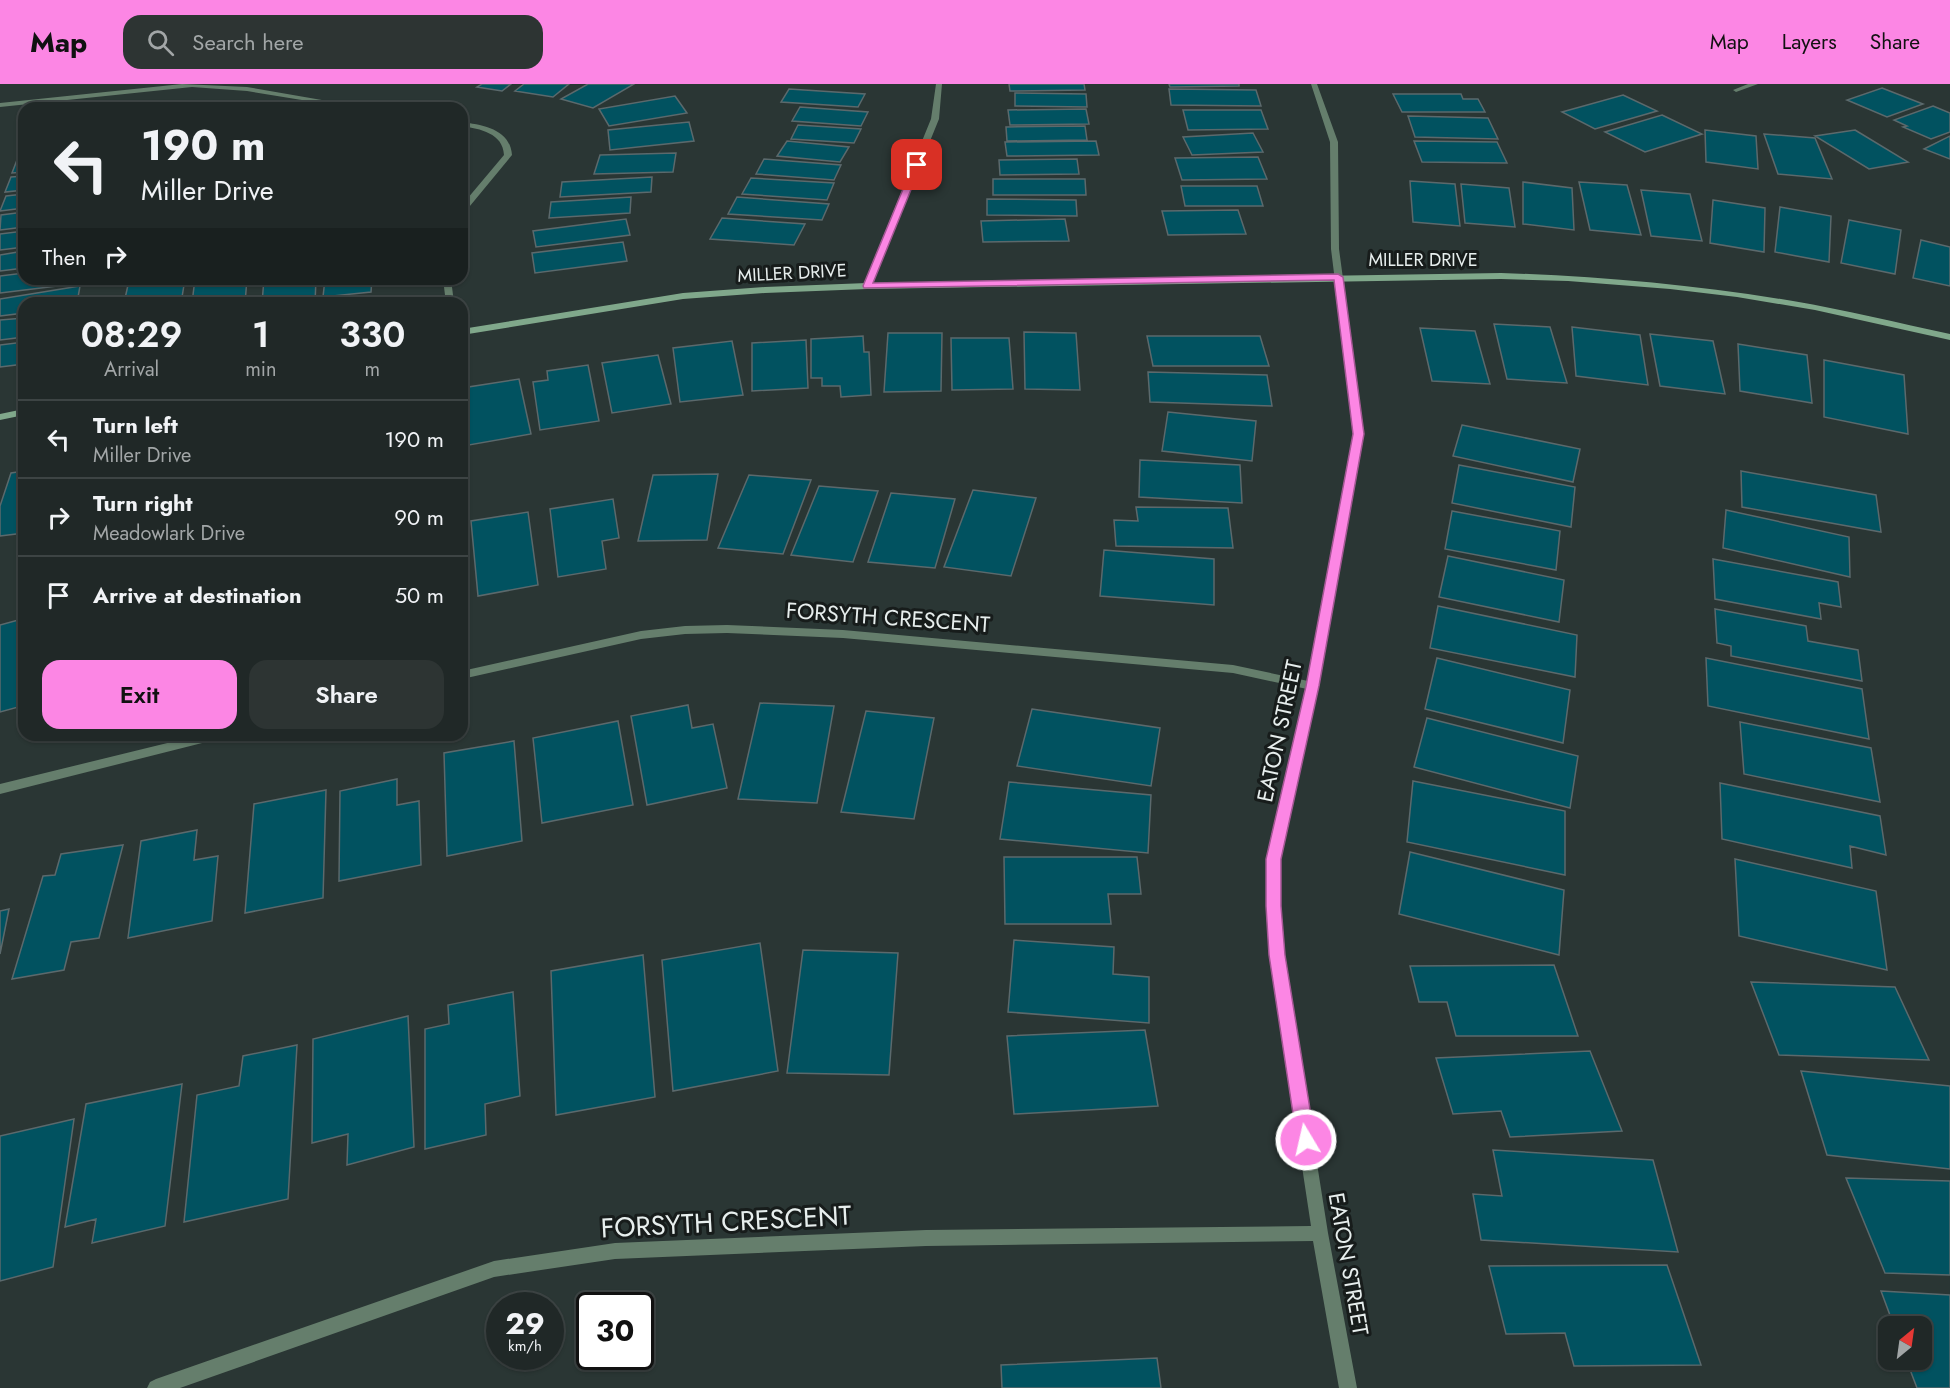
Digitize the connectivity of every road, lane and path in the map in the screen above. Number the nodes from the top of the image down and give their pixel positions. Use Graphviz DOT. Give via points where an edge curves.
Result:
graph roads {
  1 [pos="939,84"];
  2 [pos="1314,84"];
  3 [pos="1755,84"];
  4 [pos="1736,90"];
  5 [pos="29,102"];
  6 [pos="327,102"];
  7 [pos="18,103"];
  8 [pos="0,105"];
  9 [pos="468,126"];
  10 [pos="468,203"];
  11 [pos="1338,277"];
  12 [pos="867,286"];
  13 [pos="468,331"];
  14 [pos="1950,337"];
  15 [pos="18,413"];
  16 [pos="0,417"];
  17 [pos="468,674"];
  18 [pos="1313,686"];
  19 [pos="194,741"];
  20 [pos="0,789"];
  21 [pos="1320,1233"];
  22 [pos="156,1388"];
  23 [pos="1348,1388"];
  1 -- 12 [label="street" via="935,119"];
  2 -- 11 [label="street, EATON STREET" via="1334,142"];
  3 -- 4 [label="street"];
  5 -- 6 [label="street" via="192,85"];
  7 -- 8 [label="street"];
  9 -- 10 [label="street" via="496,134 504,139 509,151"];
  11 -- 12 [label="street, MILLER DRIVE"];
  11 -- 14 [label="street, MILLER DRIVE" via="1540,277 1659,284 1770,300"];
  11 -- 18 [label="street, EATON STREET" via="1359,434"];
  12 -- 13 [label="street, MILLER DRIVE" via="683,296"];
  15 -- 16 [label="street"];
  17 -- 18 [label="street, FORSYTH CRESCENT" via="641,635 727,629 843,634 1233,669"];
  18 -- 21 [label="street, EATON STREET" via="1274,859 1273,906 1277,955"];
  19 -- 20 [label="street"];
  21 -- 22 [label="street, FORSYTH CRESCENT" via="926,1238 615,1251 494,1269"];
  21 -- 23 [label="street, EATON STREET"];
}
